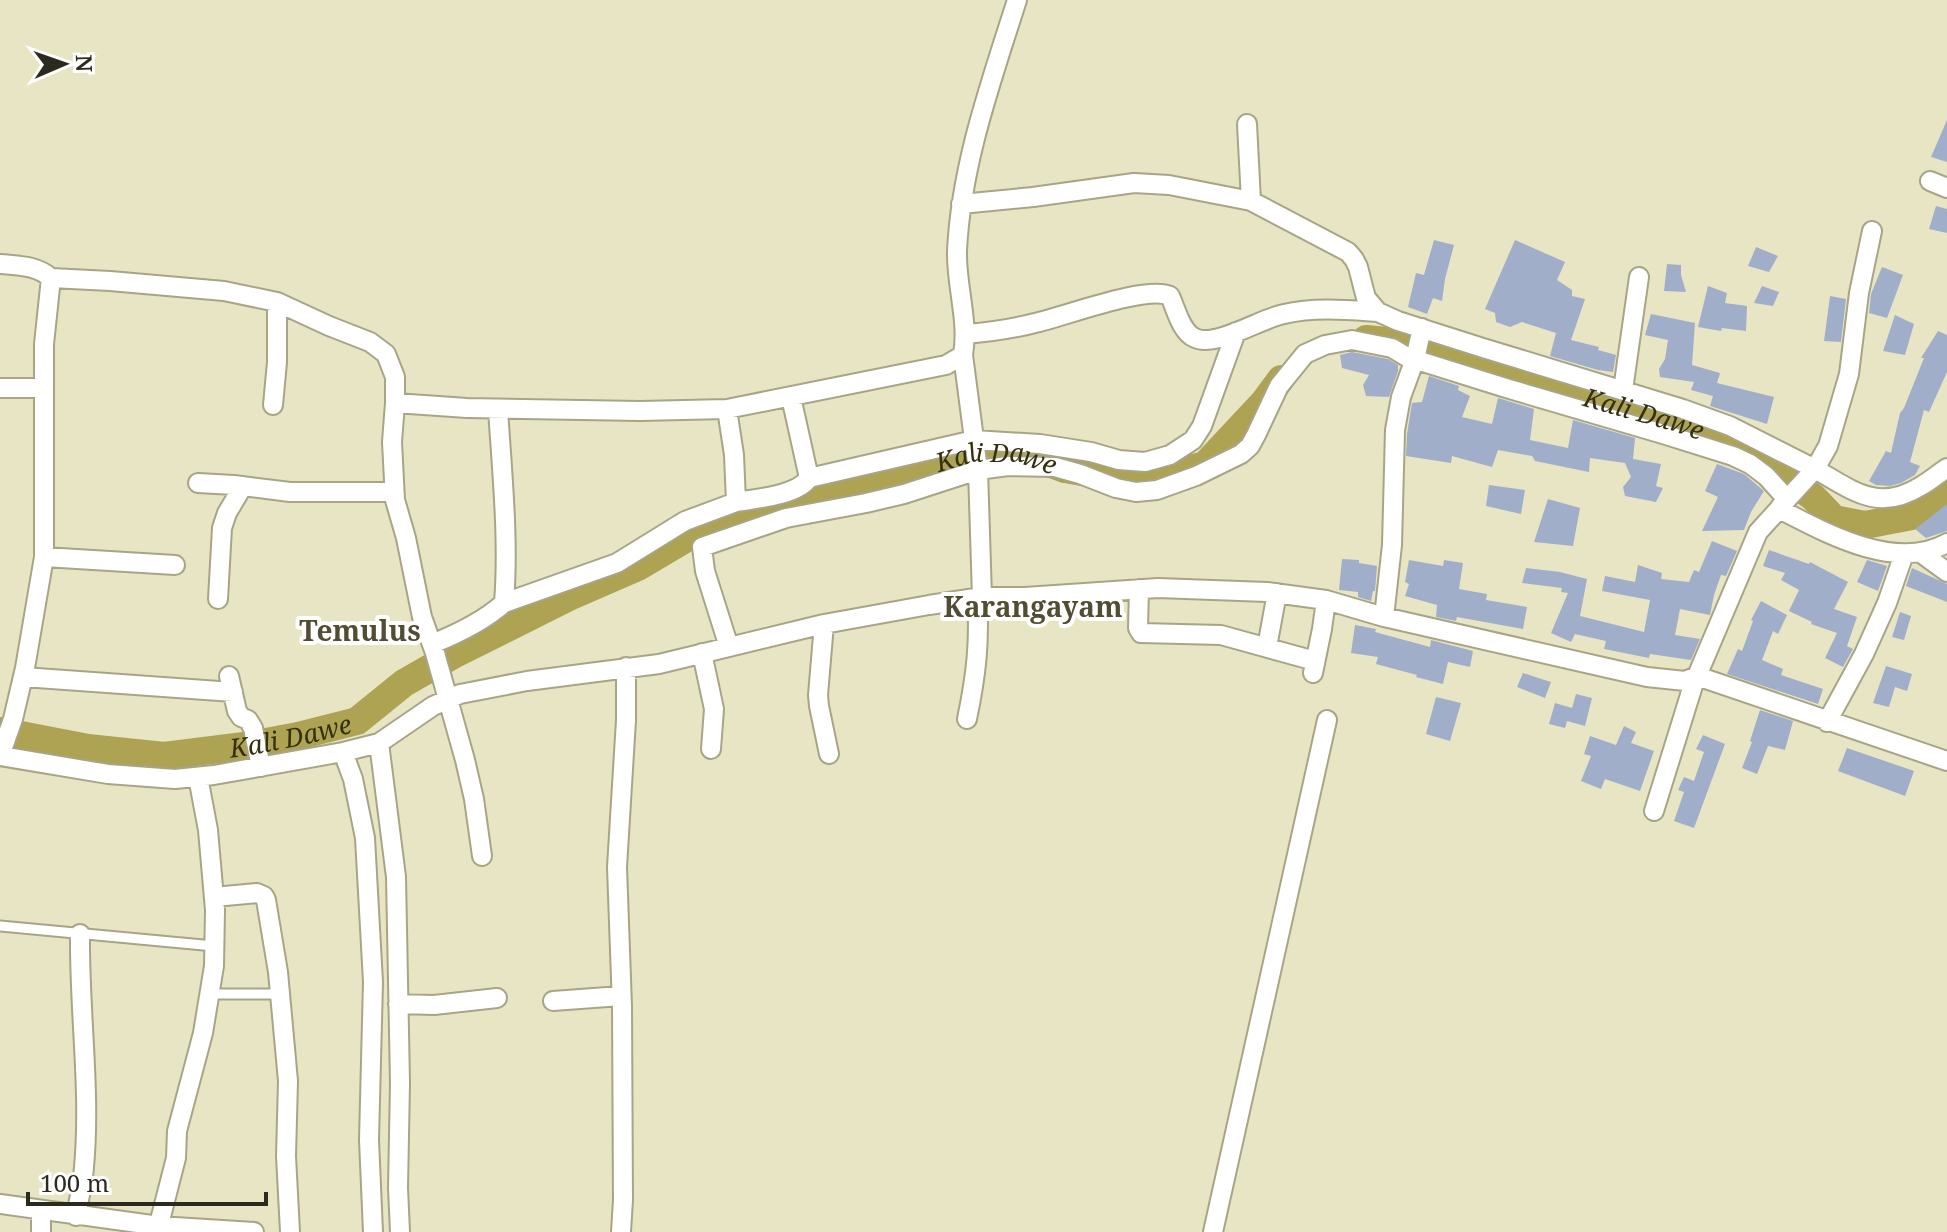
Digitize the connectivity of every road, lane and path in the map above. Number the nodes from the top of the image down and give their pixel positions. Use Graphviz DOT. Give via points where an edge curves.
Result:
graph roads {
  1 [pos="1017,0"];
  2 [pos="1247,124"];
  3 [pos="1251,201"];
  4 [pos="961,204"];
  5 [pos="1872,231"];
  6 [pos="0,264"];
  7 [pos="1639,277"];
  8 [pos="51,278"];
  9 [pos="277,302"];
  10 [pos="1378,312"];
  11 [pos="1236,332"];
  12 [pos="966,334"];
  13 [pos="1419,344"];
  14 [pos="963,355"];
  15 [pos="0,388"];
  16 [pos="44,388"];
  17 [pos="1623,390"];
  18 [pos="791,397"];
  19 [pos="395,403"];
  20 [pos="273,405"];
  21 [pos="498,409"];
  22 [pos="727,409"];
  23 [pos="975,454"];
  24 [pos="1947,468"];
  25 [pos="1812,472"];
  26 [pos="809,478"];
  27 [pos="198,483"];
  28 [pos="243,486"];
  29 [pos="393,492"];
  30 [pos="1786,501"];
  31 [pos="736,502"];
  32 [pos="1947,543"];
  33 [pos="1912,553"];
  34 [pos="44,557"];
  35 [pos="175,565"];
  36 [pos="1947,572"];
  37 [pos="1139,589"];
  38 [pos="1277,593"];
  39 [pos="980,598"];
  40 [pos="218,599"];
  41 [pos="1326,600"];
  42 [pos="504,603"];
  43 [pos="1384,617"];
  44 [pos="824,624"];
  45 [pos="729,647"];
  46 [pos="1267,647"];
  47 [pos="433,649"];
  48 [pos="702,653"];
  49 [pos="626,667"];
  50 [pos="23,677"];
  51 [pos="1696,678"];
  52 [pos="445,691"];
  53 [pos="10,711"];
  54 [pos="967,719"];
  55 [pos="1327,720"];
  56 [pos="1827,722"];
  57 [pos="379,743"];
  58 [pos="711,749"];
  59 [pos="258,751"];
  60 [pos="343,752"];
  61 [pos="1,754"];
  62 [pos="829,754"];
  63 [pos="1947,761"];
  64 [pos="198,777"];
  65 [pos="1654,811"];
  66 [pos="482,856"];
  67 [pos="214,897"];
  68 [pos="0,926"];
  69 [pos="80,934"];
  70 [pos="214,946"];
  71 [pos="209,994"];
  72 [pos="280,994"];
  73 [pos="621,996"];
  74 [pos="497,998"];
  75 [pos="553,1001"];
  76 [pos="398,1004"];
  77 [pos="0,1204"];
  78 [pos="41,1211"];
  79 [pos="76,1216"];
  80 [pos="158,1229"];
  81 [pos="41,1232"];
  82 [pos="254,1232"];
  83 [pos="290,1232"];
  84 [pos="373,1232"];
  85 [pos="400,1232"];
  86 [pos="621,1232"];
  87 [pos="1213,1232"];
  1 -- 4 [label="street" via="980,119"];
  2 -- 3 [label="street"];
  3 -- 4 [label="street" via="1134,183"];
  3 -- 10 [label="street" via="1348,252 1366,298"];
  4 -- 12 [label="street" via="957,254"];
  5 -- 25 [label="street" via="1849,374 1828,446"];
  6 -- 8 [label="street" via="32,267"];
  7 -- 17 [label="street"];
  8 -- 9 [label="street" via="224,291"];
  8 -- 16 [label="street"];
  9 -- 19 [label="street" via="386,354 395,377"];
  9 -- 20 [label="street"];
  10 -- 11 [label="street" via="1325,309 1283,314"];
  10 -- 13 [label="street"];
  11 -- 12 [label="street" via="1197,340 1184,327 1170,296 1150,293 1025,326"];
  11 -- 23 [label="street" via="1202,426 1193,440 1170,455 1145,462 1119,460 1040,444"];
  12 -- 14 [label="street"];
  13 -- 17 [label="street"];
  13 -- 23 [label="street" via="1392,348 1352,340 1305,354 1279,386 1250,446 1196,476 1157,490 1136,492 1055,467 1008,466"];
  13 -- 30 [label="street" via="1506,388 1733,456 1766,476"];
  13 -- 43 [label="street" via="1395,430"];
  14 -- 18 [label="street" via="946,365"];
  14 -- 23 [label="street"];
  15 -- 16 [label="street"];
  16 -- 34 [label="street"];
  17 -- 25 [label="street" via="1730,426"];
  18 -- 22 [label="street"];
  18 -- 26 [label="street"];
  19 -- 21 [label="street"];
  19 -- 29 [label="street"];
  21 -- 22 [label="street"];
  21 -- 42 [label="street"];
  22 -- 31 [label="street"];
  23 -- 26 [label="street"];
  23 -- 39 [label="street"];
  23 -- 45 [label="street" via="904,494 786,518 702,547"];
  24 -- 25 [label="street" via="1918,488 1882,499 1862,496"];
  25 -- 30 [label="street"];
  26 -- 31 [label="street" via="773,496"];
  27 -- 28 [label="street"];
  28 -- 29 [label="street" via="290,492"];
  28 -- 40 [label="street" via="222,528"];
  29 -- 47 [label="street"];
  30 -- 33 [label="street" via="1818,530 1853,544"];
  30 -- 51 [label="street" via="1758,532"];
  31 -- 42 [label="street" via="685,521 617,563"];
  32 -- 33 [label="street"];
  33 -- 36 [label="street"];
  33 -- 56 [label="street"];
  34 -- 35 [label="street"];
  34 -- 50 [label="street"];
  37 -- 38 [label="street"];
  37 -- 39 [label="street"];
  37 -- 46 [label="street" via="1141,633 1221,635"];
  38 -- 41 [label="street"];
  38 -- 46 [label="street"];
  39 -- 44 [label="street"];
  39 -- 54 [label="street" via="977,671"];
  41 -- 43 [label="street"];
  41 -- 46 [label="street" via="1314,667"];
  42 -- 47 [label="street"];
  43 -- 51 [label="street" via="1647,677"];
  44 -- 45 [label="street"];
  44 -- 62 [label="street" via="818,695"];
  45 -- 48 [label="street"];
  47 -- 52 [label="street"];
  48 -- 49 [label="street"];
  48 -- 58 [label="street" via="714,709"];
  49 -- 52 [label="street"];
  49 -- 73 [label="street" via="617,867"];
  50 -- 53 [label="street"];
  50 -- 59 [label="street" via="231,684 237,711 253,728"];
  51 -- 56 [label="street"];
  51 -- 65 [label="street"];
  52 -- 57 [label="street" via="433,706"];
  52 -- 66 [label="street" via="474,799"];
  53 -- 61 [label="street"];
  55 -- 87 [label="street"];
  56 -- 63 [label="street"];
  57 -- 60 [label="street"];
  57 -- 76 [label="street" via="396,877"];
  59 -- 60 [label="street"];
  59 -- 64 [label="street"];
  60 -- 84 [label="street" via="365,838 373,982"];
  61 -- 64 [label="street" via="108,774"];
  64 -- 67 [label="street"];
  67 -- 70 [label="street"];
  67 -- 72 [label="street" via="264,896"];
  68 -- 69 [label="lane"];
  69 -- 70 [label="lane"];
  69 -- 79 [label="street" via="85,1112"];
  70 -- 71 [label="street"];
  71 -- 72 [label="lane"];
  71 -- 80 [label="street"];
  72 -- 83 [label="street" via="288,1081"];
  73 -- 75 [label="street"];
  73 -- 86 [label="street"];
  74 -- 76 [label="street"];
  76 -- 85 [label="street"];
  77 -- 78 [label="street"];
  78 -- 79 [label="street"];
  78 -- 81 [label="street"];
  79 -- 80 [label="street"];
  80 -- 82 [label="street"];
}
